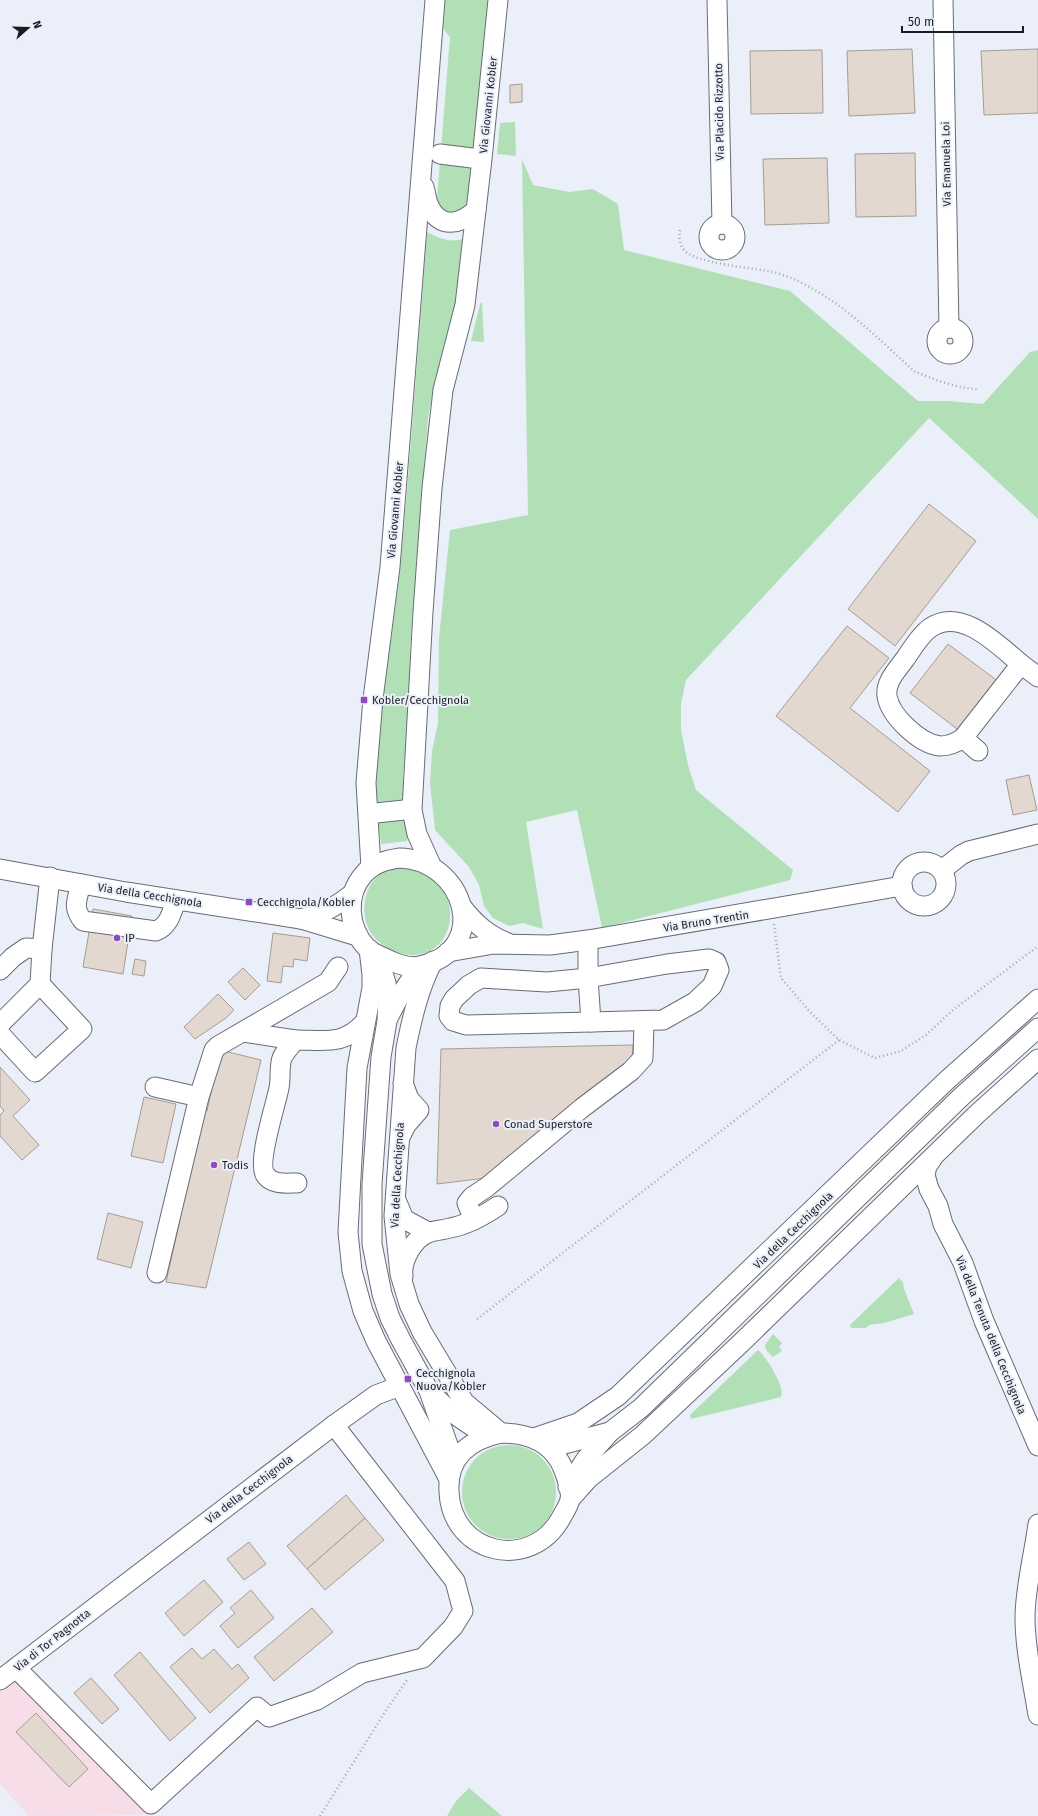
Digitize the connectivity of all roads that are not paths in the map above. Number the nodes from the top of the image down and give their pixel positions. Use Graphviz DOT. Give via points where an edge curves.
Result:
graph roads {
  1 [pos="435,0"];
  2 [pos="512,0"];
  3 [pos="717,0"];
  4 [pos="943,0"];
  5 [pos="498,6"];
  6 [pos="432,153"];
  7 [pos="472,158"];
  8 [pos="476,210"];
  9 [pos="722,224"];
  10 [pos="949,328"];
  11 [pos="1021,664"];
  12 [pos="1038,677"];
  13 [pos="963,738"];
  14 [pos="978,751"];
  15 [pos="404,810"];
  16 [pos="376,813"];
  17 [pos="1038,834"];
  18 [pos="431,865"];
  19 [pos="371,868"];
  20 [pos="0,869"];
  21 [pos="942,870"];
  22 [pos="50,877"];
  23 [pos="81,884"];
  24 [pos="902,886"];
  25 [pos="352,893"];
  26 [pos="176,900"];
  27 [pos="462,907"];
  28 [pos="301,919"];
  29 [pos="588,940"];
  30 [pos="509,943"];
  31 [pos="368,947"];
  32 [pos="42,949"];
  33 [pos="434,960"];
  34 [pos="338,967"];
  35 [pos="0,970"];
  36 [pos="588,978"];
  37 [pos="40,984"];
  38 [pos="1038,999"];
  39 [pos="387,1021"];
  40 [pos="644,1021"];
  41 [pos="365,1022"];
  42 [pos="591,1022"];
  43 [pos="0,1024"];
  44 [pos="1038,1028"];
  45 [pos="243,1032"];
  46 [pos="0,1034"];
  47 [pos="344,1039"];
  48 [pos="295,1040"];
  49 [pos="1038,1059"];
  50 [pos="357,1068"];
  51 [pos="155,1087"];
  52 [pos="199,1097"];
  53 [pos="934,1156"];
  54 [pos="297,1183"];
  55 [pos="395,1195"];
  56 [pos="891,1198"];
  57 [pos="498,1206"];
  58 [pos="474,1220"];
  59 [pos="943,1224"];
  60 [pos="428,1232"];
  61 [pos="157,1273"];
  62 [pos="405,1290"];
  63 [pos="400,1386"];
  64 [pos="429,1391"];
  65 [pos="334,1425"];
  66 [pos="610,1432"];
  67 [pos="495,1434"];
  68 [pos="539,1441"];
  69 [pos="1038,1446"];
  70 [pos="450,1473"];
  71 [pos="569,1493"];
  72 [pos="1038,1524"];
  73 [pos="103,1600"];
  74 [pos="1032,1637"];
  75 [pos="16,1668"];
  76 [pos="0,1680"];
  77 [pos="1038,1715"];
  1 -- 6 [label="street, Via Giovanni Kobler"];
  2 -- 5 [label="street"];
  3 -- 9 [label="street, Via Placido Rizzotto"];
  4 -- 10 [label="street, Via Emanuela Loi"];
  5 -- 8 [label="street, Via Giovanni Kobler"];
  6 -- 7 [label="street"];
  6 -- 8 [label="street, Via Giovanni Kobler" via="424,187 428,204 435,216 454,223 467,219"];
  6 -- 19 [label="street, Via Giovanni Kobler" via="390,567 373,699 366,783"];
  8 -- 18 [label="street, Via Giovanni Kobler" via="465,305 443,390 422,612 412,810 419,840"];
  11 -- 12 [label="street"];
  11 -- 13 [label="street"];
  11 -- 13 [label="street" via="980,632 959,621 939,623 926,631 889,680 888,700 903,724 930,743 947,745"];
  13 -- 14 [label="street"];
  15 -- 16 [label="street"];
  17 -- 21 [label="street" via="969,851"];
  18 -- 19 [label="street" via="399,858 386,860"];
  18 -- 27 [label="street" via="451,886"];
  19 -- 25 [label="street" via="361,877"];
  20 -- 22 [label="street, Via della Cecchignola"];
  21 -- 24 [label="street" via="934,864 916,864 908,869 903,877"];
  21 -- 24 [label="street" via="947,887 944,896 933,905 919,906 911,902"];
  22 -- 23 [label="street, Via della Cecchignola"];
  22 -- 32 [label="street"];
  23 -- 26 [label="street, Via della Cecchignola"];
  23 -- 26 [label="street" via="75,905 77,914 83,922 156,932 164,928"];
  24 -- 29 [label="street, Via Bruno Trentin"];
  25 -- 28 [label="street, Via della Cecchignola" via="339,905"];
  25 -- 31 [label="street" via="353,925"];
  26 -- 28 [label="street, Via della Cecchignola"];
  27 -- 30 [label="street, Via Bruno Trentin" via="487,933"];
  27 -- 33 [label="street" via="463,924 460,935 454,946"];
  28 -- 31 [label="street, Via della Cecchignola"];
  29 -- 30 [label="street, Via Bruno Trentin" via="550,945"];
  29 -- 36 [label="street"];
  30 -- 33 [label="street, Via Bruno Trentin" via="478,946"];
  31 -- 33 [label="street" via="402,965"];
  31 -- 39 [label="street, Via della Cecchignola" via="386,983"];
  31 -- 41 [label="street" via="372,988"];
  32 -- 35 [label="street" via="26,948"];
  32 -- 37 [label="street"];
  33 -- 39 [label="street, Via della Cecchignola" via="399,996"];
  33 -- 55 [label="street, Via della Cecchignola" via="423,981 406,1048 403,1083 409,1099 419,1110 406,1125 398,1140"];
  34 -- 45 [label="street" via="328,982"];
  36 -- 40 [label="street" via="667,964 709,959 716,962 719,970 712,986 695,1002 663,1020"];
  36 -- 42 [label="street"];
  36 -- 42 [label="street" via="547,982 481,978 454,999 449,1016 453,1021 466,1025"];
  37 -- 43 [label="street"];
  37 -- 46 [label="street" via="82,1029 35,1072"];
  38 -- 68 [label="street, Via della Cecchignola" via="946,1081 618,1396 578,1423"];
  39 -- 64 [label="street, Via della Cecchignola" via="381,1057 372,1184 372,1244 382,1294 390,1318"];
  40 -- 42 [label="street"];
  40 -- 58 [label="street" via="643,1058 631,1071 487,1187 472,1196 467,1203"];
  41 -- 47 [label="street"];
  41 -- 50 [label="street"];
  44 -- 66 [label="street, Via della Cecchignola" via="961,1097 640,1408"];
  45 -- 48 [label="street"];
  45 -- 52 [label="street" via="214,1050"];
  47 -- 48 [label="street"];
  47 -- 50 [label="street" via="355,1057"];
  48 -- 54 [label="street" via="282,1059 279,1088 263,1166 265,1175 273,1182"];
  49 -- 53 [label="street"];
  50 -- 63 [label="street" via="348,1232 352,1271 369,1327"];
  51 -- 52 [label="street"];
  52 -- 61 [label="street"];
  53 -- 56 [label="street"];
  53 -- 59 [label="street, Via della Tenuta della Cecchignola" via="927,1166 925,1175 928,1189 938,1206"];
  55 -- 60 [label="street" via="404,1220"];
  55 -- 62 [label="street, Via della Cecchignola" via="396,1245"];
  56 -- 59 [label="street, Via della Tenuta della Cecchignola" via="907,1192 920,1197"];
  56 -- 71 [label="street" via="643,1436"];
  57 -- 58 [label="street"];
  58 -- 60 [label="street"];
  59 -- 69 [label="street, Via della Tenuta della Cecchignola" via="963,1263 984,1321"];
  60 -- 62 [label="street" via="414,1243 404,1263 402,1270"];
  62 -- 67 [label="street, Via della Cecchignola" via="422,1332 464,1402"];
  63 -- 65 [label="street, Via della Cecchignola" via="376,1395"];
  63 -- 70 [label="street"];
  64 -- 67 [label="street, Via della Cecchignola" via="465,1423"];
  64 -- 70 [label="street, Via della Cecchignola" via="449,1448"];
  65 -- 73 [label="street, Via della Cecchignola"];
  65 -- 75 [label="street" via="455,1581 463,1611 454,1627 423,1658 362,1673 317,1700 269,1718 257,1707 151,1804"];
  66 -- 68 [label="street, Via della Cecchignola" via="564,1444"];
  66 -- 71 [label="street, Via della Cecchignola" via="586,1459"];
  67 -- 68 [label="street" via="513,1433"];
  67 -- 70 [label="street" via="472,1443 461,1453"];
  68 -- 71 [label="street" via="556,1455 563,1467"];
  70 -- 71 [label="street" via="449,1493 458,1523 482,1546 498,1549 512,1550 542,1541 554,1529"];
  72 -- 74 [label="street" via="1026,1601"];
  73 -- 75 [label="street, Via di Tor Pagnotta"];
  74 -- 77 [label="street"];
  75 -- 76 [label="street, Via di Tor Pagnotta"];
}
